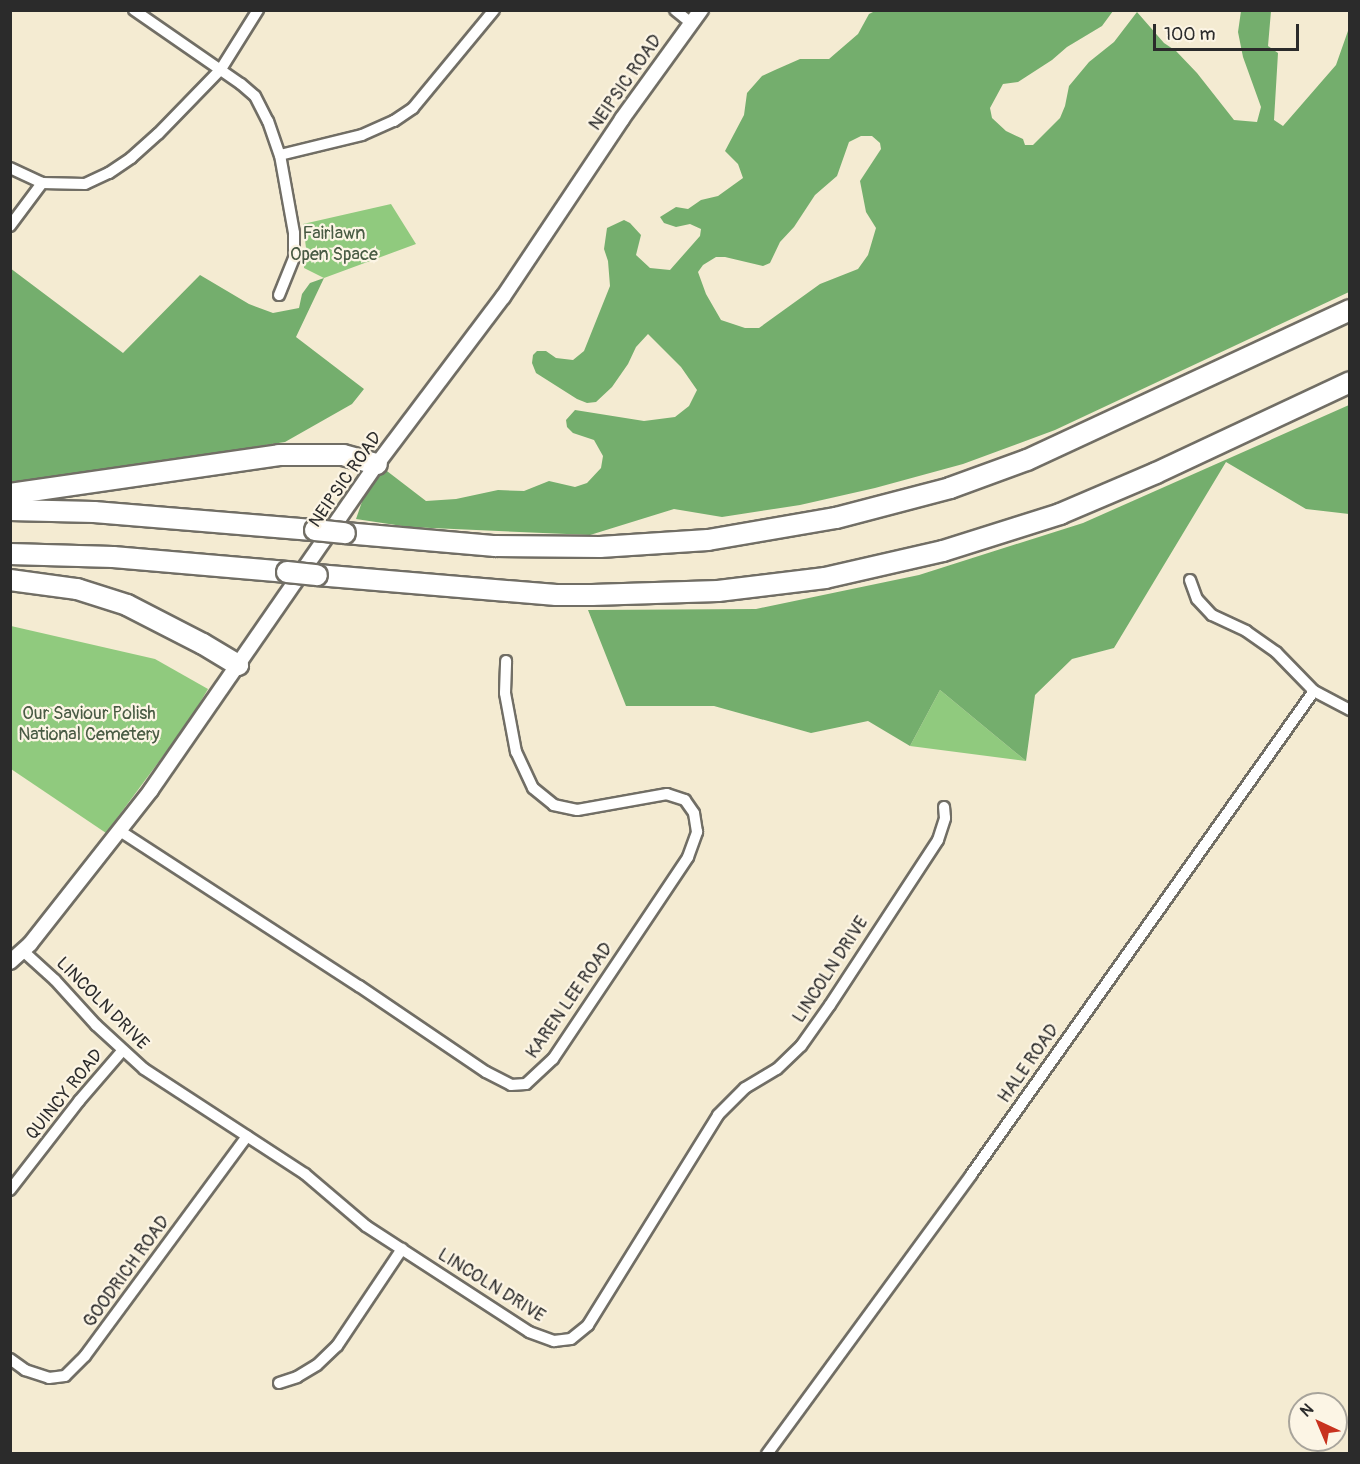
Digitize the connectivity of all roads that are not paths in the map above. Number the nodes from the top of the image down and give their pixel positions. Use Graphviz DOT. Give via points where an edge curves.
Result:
graph roads {
  1 [pos="134,10"];
  2 [pos="258,10"];
  3 [pos="494,10"];
  4 [pos="675,10"];
  5 [pos="701,10"];
  6 [pos="691,23"];
  7 [pos="221,69"];
  8 [pos="280,154"];
  9 [pos="10,168"];
  10 [pos="42,183"];
  11 [pos="10,226"];
  12 [pos="279,295"];
  13 [pos="1350,310"];
  14 [pos="1350,382"];
  15 [pos="377,464"];
  16 [pos="10,494"];
  17 [pos="10,510"];
  18 [pos="10,554"];
  19 [pos="10,580"];
  20 [pos="1190,580"];
  21 [pos="506,661"];
  22 [pos="238,665"];
  23 [pos="1314,691"];
  24 [pos="1350,710"];
  25 [pos="944,807"];
  26 [pos="120,831"];
  27 [pos="22,951"];
  28 [pos="10,962"];
  29 [pos="123,1050"];
  30 [pos="247,1136"];
  31 [pos="10,1190"];
  32 [pos="402,1249"];
  33 [pos="10,1359"];
  34 [pos="279,1383"];
  35 [pos="767,1454"];
  1 -- 7 [label="street"];
  2 -- 7 [label="street"];
  3 -- 8 [label="street" via="413,108 394,121 363,135"];
  4 -- 6 [label="street"];
  5 -- 6 [label="street, NEIPSIC ROAD"];
  6 -- 15 [label="street, NEIPSIC ROAD" via="502,297"];
  7 -- 8 [label="street" via="255,96"];
  7 -- 10 [label="street" via="131,158 86,184"];
  8 -- 12 [label="street" via="294,233 294,258"];
  9 -- 10 [label="street"];
  10 -- 11 [label="street"];
  13 -- 17 [label="highway, bridge" via="1020,463 922,496 825,521 708,540 600,548 495,546 111,513"];
  14 -- 18 [label="highway, bridge" via="1060,514 952,549 825,578 725,590 592,596 121,558"];
  15 -- 16 [label="highway" via="343,455 279,455"];
  15 -- 22 [label="street, NEIPSIC ROAD"];
  19 -- 22 [label="highway" via="77,589 127,605"];
  20 -- 23 [label="street" via="1197,599 1212,615 1276,651"];
  21 -- 26 [label="street, KAREN LEE ROAD" via="505,693 516,752 533,788 555,805 577,810 667,794 685,800 694,813 697,832 688,857 553,1059 526,1084 511,1085 486,1072"];
  22 -- 26 [label="street, NEIPSIC ROAD"];
  23 -- 24 [label="street"];
  23 -- 35 [label="street, HALE ROAD" via="971,1175"];
  25 -- 32 [label="street, LINCOLN DRIVE" via="938,840 830,1005 801,1046 777,1069 745,1088 718,1114 588,1325 571,1339 554,1341 529,1332"];
  26 -- 27 [label="street, NEIPSIC ROAD"];
  27 -- 28 [label="street, NEIPSIC ROAD"];
  27 -- 29 [label="street, LINCOLN DRIVE"];
  29 -- 30 [label="street, LINCOLN DRIVE" via="144,1069"];
  29 -- 31 [label="street, QUINCY ROAD"];
  30 -- 32 [label="street, LINCOLN DRIVE"];
  30 -- 33 [label="street, GOODRICH ROAD" via="85,1356 65,1376 49,1378 25,1370"];
  32 -- 34 [label="street" via="337,1346 317,1365"];
}
